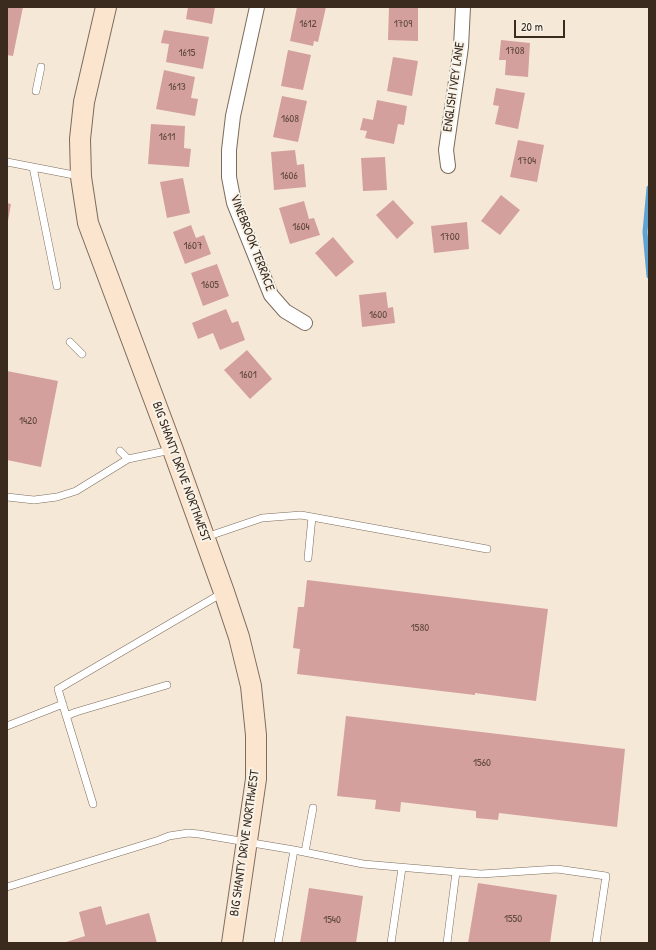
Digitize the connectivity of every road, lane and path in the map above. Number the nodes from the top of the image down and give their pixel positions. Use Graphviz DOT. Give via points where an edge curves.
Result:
graph roads {
  1 [pos="106,7"];
  2 [pos="257,7"];
  3 [pos="464,7"];
  4 [pos="41,66"];
  5 [pos="36,91"];
  6 [pos="7,162"];
  7 [pos="448,166"];
  8 [pos="33,168"];
  9 [pos="81,177"];
  10 [pos="57,286"];
  11 [pos="305,323"];
  12 [pos="70,342"];
  13 [pos="82,354"];
  14 [pos="173,450"];
  15 [pos="120,451"];
  16 [pos="128,459"];
  17 [pos="7,497"];
  18 [pos="312,516"];
  19 [pos="205,538"];
  20 [pos="487,549"];
  21 [pos="308,558"];
  22 [pos="224,592"];
  23 [pos="167,685"];
  24 [pos="63,704"];
  25 [pos="66,716"];
  26 [pos="7,726"];
  27 [pos="93,804"];
  28 [pos="313,808"];
  29 [pos="247,842"];
  30 [pos="294,850"];
  31 [pos="305,852"];
  32 [pos="402,868"];
  33 [pos="456,872"];
  34 [pos="7,887"];
  35 [pos="232,943"];
  36 [pos="278,943"];
  37 [pos="391,943"];
  38 [pos="447,943"];
  39 [pos="596,943"];
  1 -- 9 [label="street, BIG SHANTY DRIVE NORTHWEST" via="84,102 80,139"];
  2 -- 11 [label="street, VINEBROOK TERRACE" via="233,116 229,177 234,203 271,295 285,311"];
  3 -- 7 [label="street, ENGLISH IVEY LANE" via="446,150"];
  4 -- 5 [label="lane"];
  6 -- 8 [label="lane"];
  8 -- 9 [label="lane"];
  8 -- 10 [label="lane"];
  9 -- 14 [label="street, BIG SHANTY DRIVE NORTHWEST" via="88,223"];
  12 -- 13 [label="lane"];
  14 -- 16 [label="lane"];
  14 -- 19 [label="street, BIG SHANTY DRIVE NORTHWEST"];
  15 -- 16 [label="lane"];
  16 -- 17 [label="lane" via="76,491 57,497 34,500"];
  18 -- 19 [label="lane" via="301,514 262,518"];
  18 -- 20 [label="lane"];
  18 -- 21 [label="lane"];
  19 -- 22 [label="street, BIG SHANTY DRIVE NORTHWEST"];
  22 -- 24 [label="lane" via="58,689"];
  22 -- 29 [label="street, BIG SHANTY DRIVE NORTHWEST" via="250,686 256,734 256,779"];
  23 -- 25 [label="lane"];
  24 -- 25 [label="lane"];
  24 -- 26 [label="lane"];
  25 -- 27 [label="lane"];
  28 -- 31 [label="lane"];
  29 -- 30 [label="lane"];
  29 -- 34 [label="lane" via="188,833 169,836"];
  29 -- 35 [label="street, BIG SHANTY DRIVE NORTHWEST"];
  30 -- 31 [label="lane"];
  30 -- 36 [label="lane"];
  31 -- 32 [label="lane" via="363,864"];
  32 -- 33 [label="lane"];
  32 -- 37 [label="lane"];
  33 -- 38 [label="lane"];
  33 -- 39 [label="lane" via="481,874 557,869 606,876"];
}
